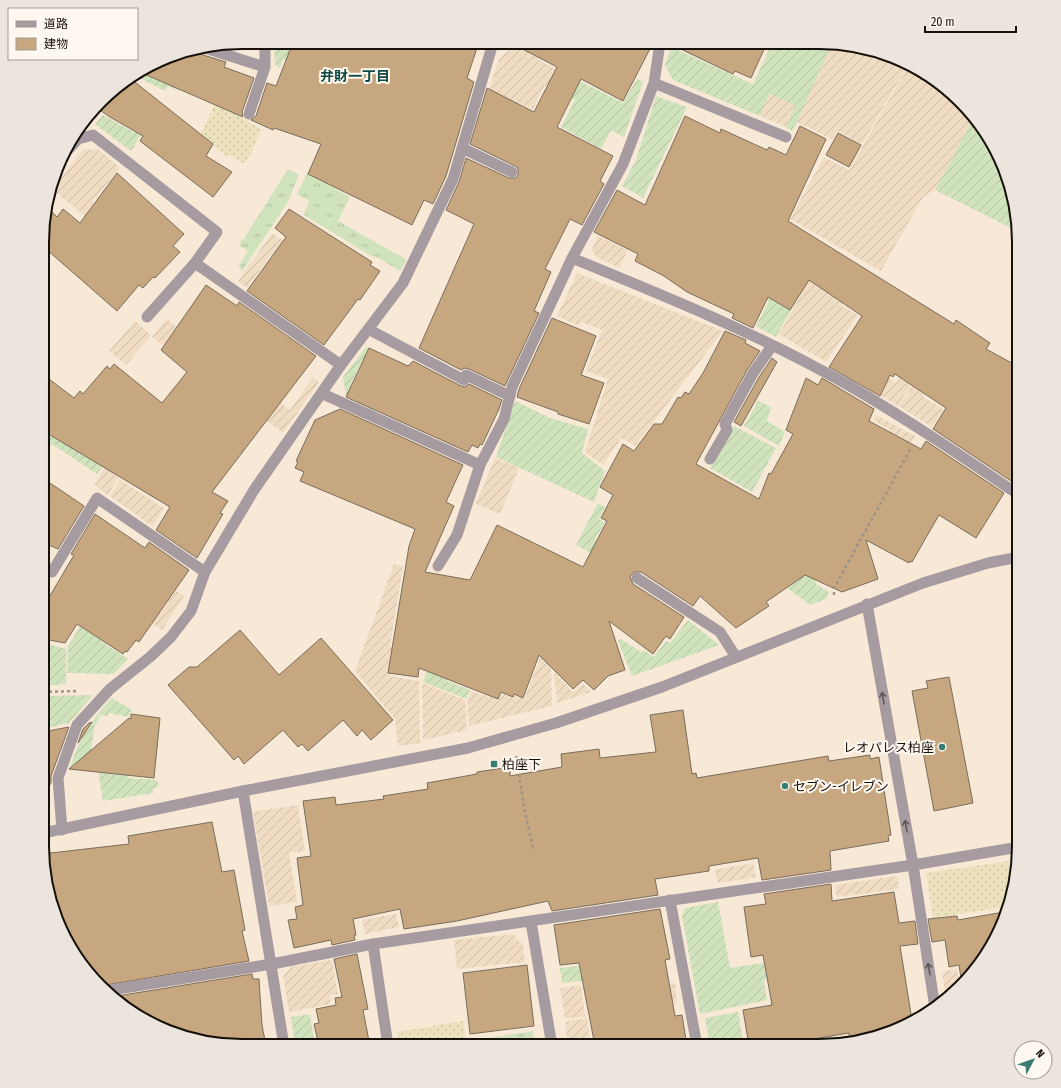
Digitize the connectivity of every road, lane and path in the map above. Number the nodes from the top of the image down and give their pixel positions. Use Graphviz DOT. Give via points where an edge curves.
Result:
graph roads {
  1 [pos="265,49"];
  2 [pos="491,49"];
  3 [pos="659,49"];
  4 [pos="215,51"];
  5 [pos="265,67"];
  6 [pos="654,83"];
  7 [pos="249,114"];
  8 [pos="786,136"];
  9 [pos="79,139"];
  10 [pos="462,148"];
  11 [pos="512,172"];
  12 [pos="572,258"];
  13 [pos="195,263"];
  14 [pos="147,317"];
  15 [pos="368,329"];
  16 [pos="772,346"];
  17 [pos="341,365"];
  18 [pos="323,394"];
  19 [pos="510,396"];
  20 [pos="921,430"];
  21 [pos="710,459"];
  22 [pos="480,465"];
  23 [pos="1012,490"];
  24 [pos="1012,558"];
  25 [pos="438,566"];
  26 [pos="49,570"];
  27 [pos="205,572"];
  28 [pos="637,578"];
  29 [pos="867,604"];
  30 [pos="838,616"];
  31 [pos="736,657"];
  32 [pos="49,692"];
  33 [pos="104,695"];
  34 [pos="513,735"];
  35 [pos="243,792"];
  36 [pos="62,830"];
  37 [pos="49,832"];
  38 [pos="1012,848"];
  39 [pos="534,851"];
  40 [pos="912,865"];
  41 [pos="670,900"];
  42 [pos="531,922"];
  43 [pos="373,944"];
  44 [pos="272,964"];
  45 [pos="114,990"];
  46 [pos="934,1001"];
  47 [pos="283,1039"];
  48 [pos="387,1039"];
  49 [pos="551,1039"];
  50 [pos="696,1039"];
  1 -- 5 [label="street"];
  2 -- 10 [label="street"];
  3 -- 6 [label="street"];
  4 -- 5 [label="street"];
  5 -- 7 [label="street"];
  6 -- 8 [label="street"];
  6 -- 12 [label="street" via="623,164"];
  9 -- 13 [label="street" via="93,135 217,232"];
  10 -- 11 [label="street"];
  10 -- 15 [label="street" via="454,179 403,283"];
  12 -- 16 [label="street" via="662,294"];
  12 -- 19 [label="street"];
  13 -- 14 [label="street"];
  13 -- 17 [label="street"];
  15 -- 17 [label="street"];
  15 -- 19 [label="street" via="464,380 466,375"];
  16 -- 20 [label="street" via="847,385"];
  16 -- 21 [label="street" via="753,373 725,424 727,430"];
  17 -- 18 [label="street"];
  18 -- 22 [label="street"];
  18 -- 27 [label="street" via="254,490"];
  19 -- 22 [label="street" via="504,419"];
  20 -- 23 [label="street"];
  20 -- 30 [label="path" via="834,588"];
  22 -- 25 [label="street" via="457,535"];
  24 -- 29 [label="street" via="923,583"];
  26 -- 27 [label="street" via="52,572 97,498"];
  27 -- 33 [label="street" via="191,611 171,637"];
  28 -- 31 [label="street" via="720,632"];
  29 -- 30 [label="street"];
  40 -- 29 [label="street, one-way"];
  30 -- 31 [label="street"];
  31 -- 34 [label="street" via="662,687"];
  32 -- 33 [label="path" via="93,691"];
  33 -- 36 [label="street" via="77,725 58,778"];
  34 -- 35 [label="street" via="468,748"];
  34 -- 39 [label="path" via="525,813"];
  35 -- 36 [label="street"];
  35 -- 44 [label="street"];
  36 -- 37 [label="street"];
  38 -- 40 [label="street"];
  40 -- 41 [label="street"];
  46 -- 40 [label="street, one-way"];
  41 -- 42 [label="street"];
  41 -- 50 [label="street"];
  42 -- 43 [label="street"];
  42 -- 49 [label="street"];
  43 -- 44 [label="street"];
  43 -- 48 [label="street"];
  44 -- 45 [label="street"];
  44 -- 47 [label="street"];
}
